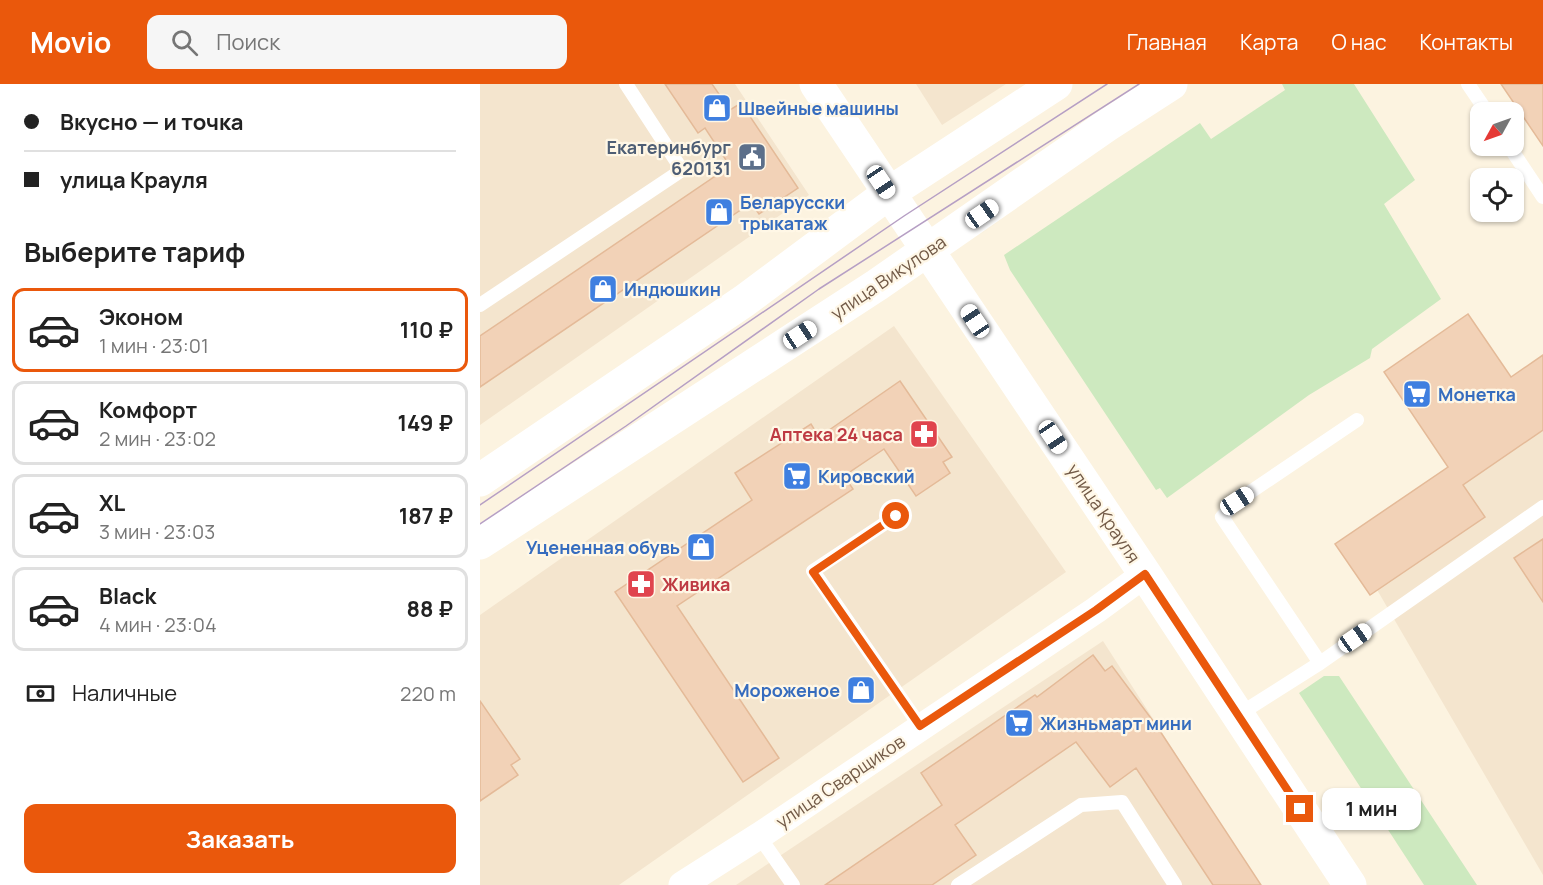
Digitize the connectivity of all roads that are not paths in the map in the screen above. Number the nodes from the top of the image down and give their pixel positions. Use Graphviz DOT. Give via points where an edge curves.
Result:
graph roads {
  1 [pos="626,84"];
  2 [pos="816,84"];
  3 [pos="1056,84"];
  4 [pos="1171,84"];
  5 [pos="1468,84"];
  6 [pos="1480,102"];
  7 [pos="1516,156"];
  8 [pos="889,193"];
  9 [pos="1543,197"];
  10 [pos="927,250"];
  11 [pos="480,305"];
  12 [pos="1357,420"];
  13 [pos="480,480"];
  14 [pos="1543,507"];
  15 [pos="896,516"];
  16 [pos="480,543"];
  17 [pos="1145,574"];
  18 [pos="1320,663"];
  19 [pos="1238,715"];
  20 [pos="920,726"];
  21 [pos="759,836"];
  22 [pos="682,885"];
  23 [pos="793,885"];
  24 [pos="958,885"];
  25 [pos="1175,885"];
  26 [pos="1350,885"];
  1 -- 11 [label="lane" via="682,170"];
  2 -- 8 [label="street, улица Крауля"];
  3 -- 8 [label="street"];
  4 -- 10 [label="street, улица Викулова"];
  5 -- 6 [label="lane"];
  7 -- 9 [label="lane"];
  8 -- 10 [label="street, улица Крауля"];
  8 -- 13 [label="street" via="744,301"];
  10 -- 16 [label="street, улица Викулова"];
  10 -- 17 [label="street, улица Крауля"];
  12 -- 18 [label="lane" via="1237,501 1222,517"];
  14 -- 18 [label="lane"];
  15 -- 20 [label="lane" via="813,572"];
  17 -- 19 [label="street, улица Крауля"];
  17 -- 20 [label="street, улица Сварщиков"];
  18 -- 19 [label="lane"];
  19 -- 26 [label="street, улица Крауля"];
  20 -- 21 [label="street, улица Сварщиков"];
  21 -- 22 [label="street, улица Сварщиков"];
  21 -- 23 [label="lane"];
  24 -- 25 [label="lane" via="1081,805 1122,802"];
}
